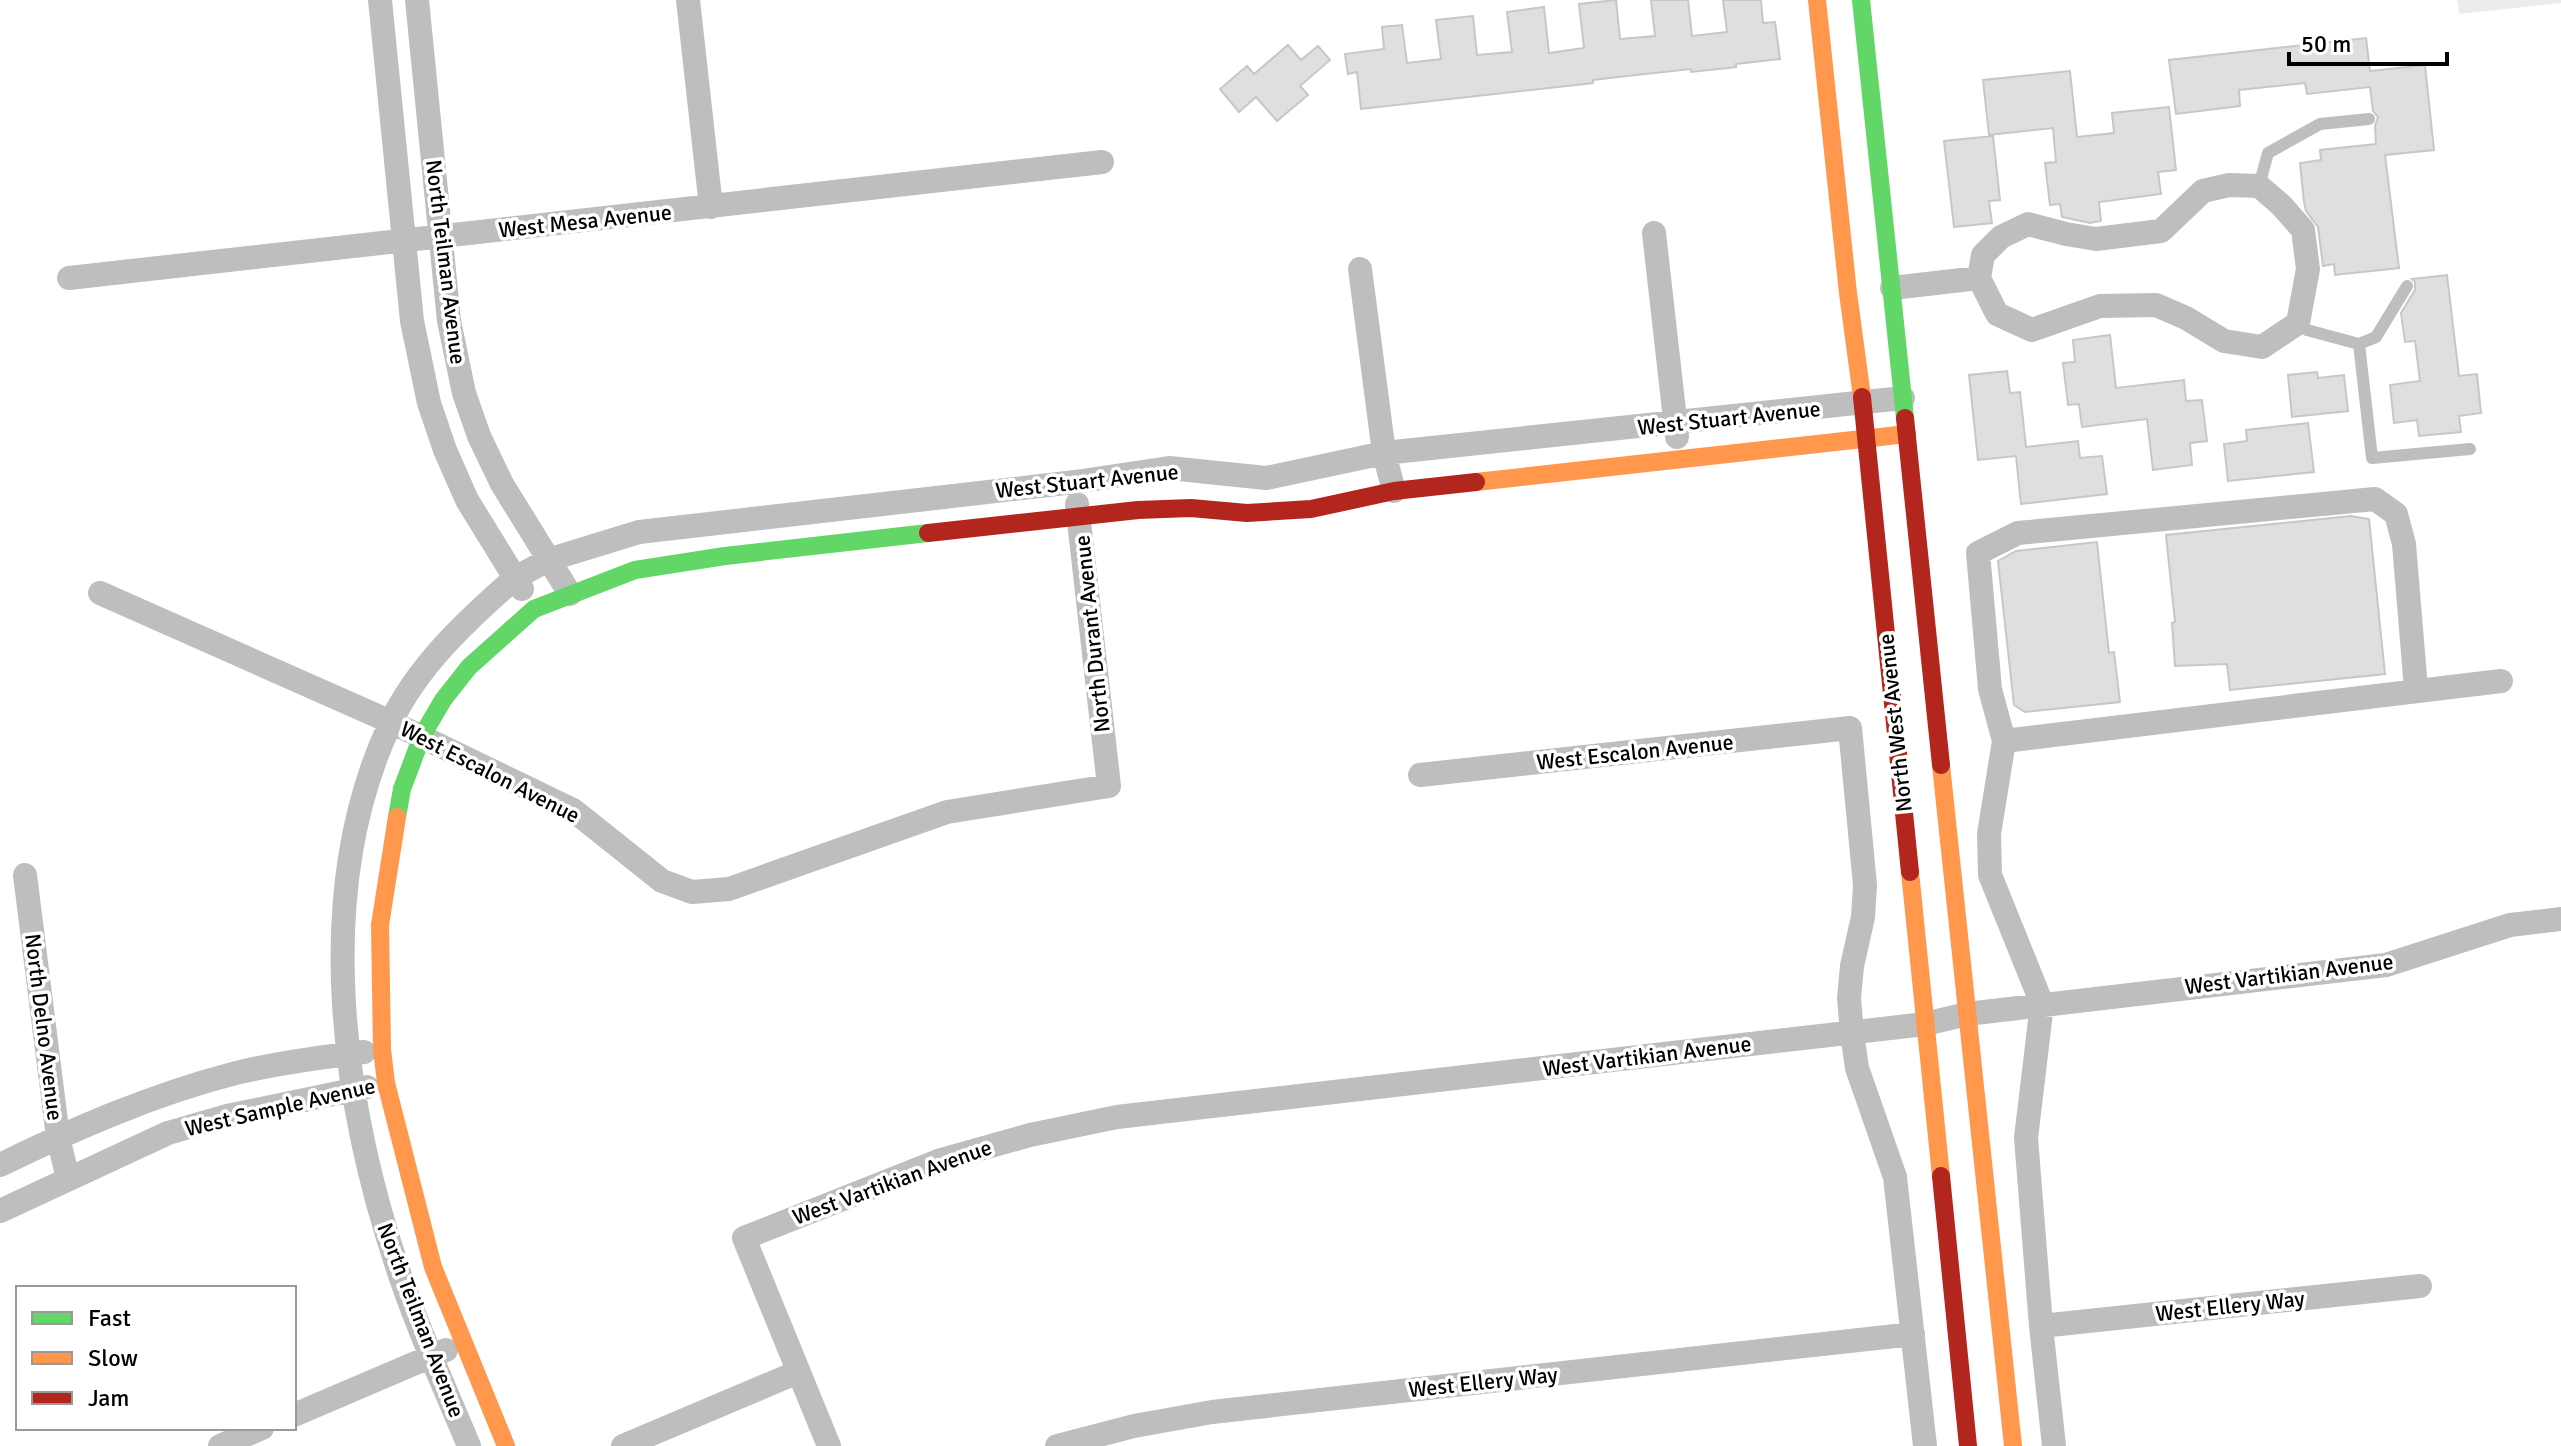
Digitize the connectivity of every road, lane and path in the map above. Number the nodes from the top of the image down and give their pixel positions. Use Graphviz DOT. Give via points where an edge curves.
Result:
graph roads {
  1 [pos="380,0"];
  2 [pos="417,0"];
  3 [pos="688,0"];
  4 [pos="1817,0"];
  5 [pos="1861,0"];
  6 [pos="2369,119"];
  7 [pos="1102,162"];
  8 [pos="2259,186"];
  9 [pos="711,207"];
  10 [pos="1654,233"];
  11 [pos="440,237"];
  12 [pos="404,241"];
  13 [pos="1360,269"];
  14 [pos="69,278"];
  15 [pos="1979,278"];
  16 [pos="2407,286"];
  17 [pos="1892,288"];
  18 [pos="2298,323"];
  19 [pos="2359,344"];
  20 [pos="1903,398"];
  21 [pos="1863,404"];
  22 [pos="1675,424"];
  23 [pos="1907,434"];
  24 [pos="1867,439"];
  25 [pos="2470,449"];
  26 [pos="1384,453"];
  27 [pos="1681,459"];
  28 [pos="1075,482"];
  29 [pos="1394,491"];
  30 [pos="1079,517"];
  31 [pos="548,560"];
  32 [pos="515,578"];
  33 [pos="100,593"];
  34 [pos="570,594"];
  35 [pos="534,609"];
  36 [pos="2501,681"];
  37 [pos="2416,689"];
  38 [pos="391,722"];
  39 [pos="422,736"];
  40 [pos="2004,741"];
  41 [pos="1420,775"];
  42 [pos="1109,786"];
  43 [pos="25,875"];
  44 [pos="2561,919"];
  45 [pos="2042,1004"];
  46 [pos="1967,1014"];
  47 [pos="1925,1024"];
  48 [pos="1852,1033"];
  49 [pos="382,1049"];
  50 [pos="348,1054"];
  51 [pos="386,1083"];
  52 [pos="353,1090"];
  53 [pos="58,1137"];
  54 [pos="0,1165"];
  55 [pos="68,1179"];
  56 [pos="0,1211"];
  57 [pos="2420,1286"];
  58 [pos="2041,1326"];
  59 [pos="1913,1334"];
  60 [pos="463,1343"];
  61 [pos="432,1356"];
  62 [pos="798,1372"];
  63 [pos="296,1414"];
  64 [pos="257,1430"];
  65 [pos="220,1446"];
  66 [pos="469,1446"];
  67 [pos="506,1446"];
  68 [pos="623,1446"];
  69 [pos="829,1446"];
  70 [pos="1057,1446"];
  71 [pos="1925,1446"];
  72 [pos="1968,1446"];
  73 [pos="2013,1446"];
  74 [pos="2054,1446"];
  1 -- 12 [label="street, North Teilman Avenue"];
  2 -- 11 [label="street, North Teilman Avenue"];
  3 -- 9 [label="street"];
  4 -- 21 [label="main road, North West Avenue"];
  5 -- 17 [label="main road, North West Avenue"];
  6 -- 8 [label="lane" via="2320,124 2268,153"];
  7 -- 9 [label="street, West Mesa Avenue"];
  8 -- 15 [label="street" via="2203,191 2161,231 2096,239 2028,224 2001,237 1983,255"];
  8 -- 18 [label="street" via="2303,230 2308,269"];
  9 -- 11 [label="street, West Mesa Avenue"];
  10 -- 22 [label="street"];
  11 -- 12 [label="street, West Mesa Avenue"];
  11 -- 31 [label="street, North Teilman Avenue" via="464,393 502,484"];
  12 -- 14 [label="street, West Mesa Avenue"];
  12 -- 32 [label="street, North Teilman Avenue" via="412,321 429,403 467,500"];
  13 -- 26 [label="street"];
  15 -- 17 [label="street"];
  15 -- 18 [label="street" via="1997,314 2032,330 2100,306 2156,305 2224,341 2262,347"];
  16 -- 19 [label="lane" via="2376,337"];
  17 -- 20 [label="main road, North West Avenue"];
  18 -- 19 [label="lane"];
  19 -- 25 [label="lane" via="2372,458"];
  20 -- 21 [label="street, West Stuart Avenue"];
  20 -- 23 [label="main road, North West Avenue"];
  21 -- 22 [label="street, West Stuart Avenue"];
  21 -- 24 [label="main road, North West Avenue"];
  22 -- 26 [label="street, West Stuart Avenue"];
  22 -- 27 [label="street"];
  23 -- 24 [label="main road, West Stuart Avenue"];
  23 -- 46 [label="main road, North West Avenue"];
  24 -- 27 [label="main road, West Stuart Avenue"];
  24 -- 47 [label="main road, North West Avenue"];
  26 -- 28 [label="street, West Stuart Avenue" via="1266,478 1169,468"];
  26 -- 29 [label="street"];
  27 -- 29 [label="main road, West Stuart Avenue"];
  28 -- 30 [label="street, North Durant Avenue"];
  28 -- 31 [label="street, West Stuart Avenue" via="639,532"];
  29 -- 30 [label="main road, West Stuart Avenue" via="1311,509 1247,513 1191,508"];
  30 -- 34 [label="main road, West Stuart Avenue" via="725,556 635,570"];
  30 -- 42 [label="street, North Durant Avenue"];
  31 -- 32 [label="street, West Stuart Avenue"];
  31 -- 34 [label="street, North Teilman Avenue"];
  32 -- 35 [label="street, North Teilman Avenue"];
  32 -- 38 [label="street, North Teilman Avenue" via="442,647"];
  33 -- 38 [label="street, West Escalon Avenue"];
  34 -- 35 [label="main road, West Stuart Avenue"];
  35 -- 39 [label="main road, North Teilman Avenue" via="469,667"];
  36 -- 37 [label="street"];
  37 -- 40 [label="street"];
  37 -- 40 [label="street" via="2404,544 2396,514 2375,499 2018,533 1978,553 1990,689"];
  38 -- 39 [label="street, West Escalon Avenue"];
  38 -- 50 [label="street, North Teilman Avenue" via="362,793 347,877 343,947"];
  39 -- 42 [label="street, West Escalon Avenue" via="573,810 662,881 692,892 729,889 947,812"];
  39 -- 49 [label="main road, North Teilman Avenue" via="402,789 380,925"];
  40 -- 45 [label="street" via="1989,834 1990,875"];
  41 -- 48 [label="street, West Escalon Avenue" via="1850,728 1865,885 1849,998"];
  43 -- 53 [label="street, North Delno Avenue"];
  44 -- 45 [label="street, West Vartikian Avenue" via="2510,925 2386,965"];
  45 -- 46 [label="street, West Vartikian Avenue"];
  45 -- 58 [label="street" via="2026,1138"];
  46 -- 47 [label="street, West Vartikian Avenue"];
  46 -- 73 [label="main road, North West Avenue"];
  47 -- 48 [label="street, West Vartikian Avenue"];
  47 -- 72 [label="main road, North West Avenue"];
  48 -- 59 [label="street" via="1857,1068 1895,1177"];
  48 -- 62 [label="street, West Vartikian Avenue" via="1117,1117 941,1160 744,1238"];
  49 -- 50 [label="street, West Sample Avenue"];
  49 -- 51 [label="main road, North Teilman Avenue"];
  50 -- 52 [label="street, North Teilman Avenue"];
  50 -- 53 [label="street, West Sample Avenue" via="238,1073 166,1094"];
  51 -- 52 [label="street, West Sample Avenue"];
  51 -- 60 [label="main road, North Teilman Avenue" via="433,1267"];
  52 -- 55 [label="street, West Sample Avenue" via="168,1133"];
  52 -- 61 [label="street, North Teilman Avenue" via="378,1206"];
  53 -- 54 [label="street, West Sample Avenue"];
  53 -- 55 [label="street, North Delno Avenue"];
  55 -- 56 [label="street, West Sample Avenue"];
  57 -- 58 [label="street, West Ellery Way"];
  58 -- 74 [label="street"];
  59 -- 70 [label="street, West Ellery Way" via="1212,1412"];
  59 -- 71 [label="street"];
  60 -- 61 [label="street"];
  60 -- 67 [label="main road, North Teilman Avenue"];
  61 -- 63 [label="street"];
  61 -- 66 [label="street, North Teilman Avenue"];
  62 -- 68 [label="street"];
  62 -- 69 [label="street"];
  64 -- 65 [label="street"];
}
